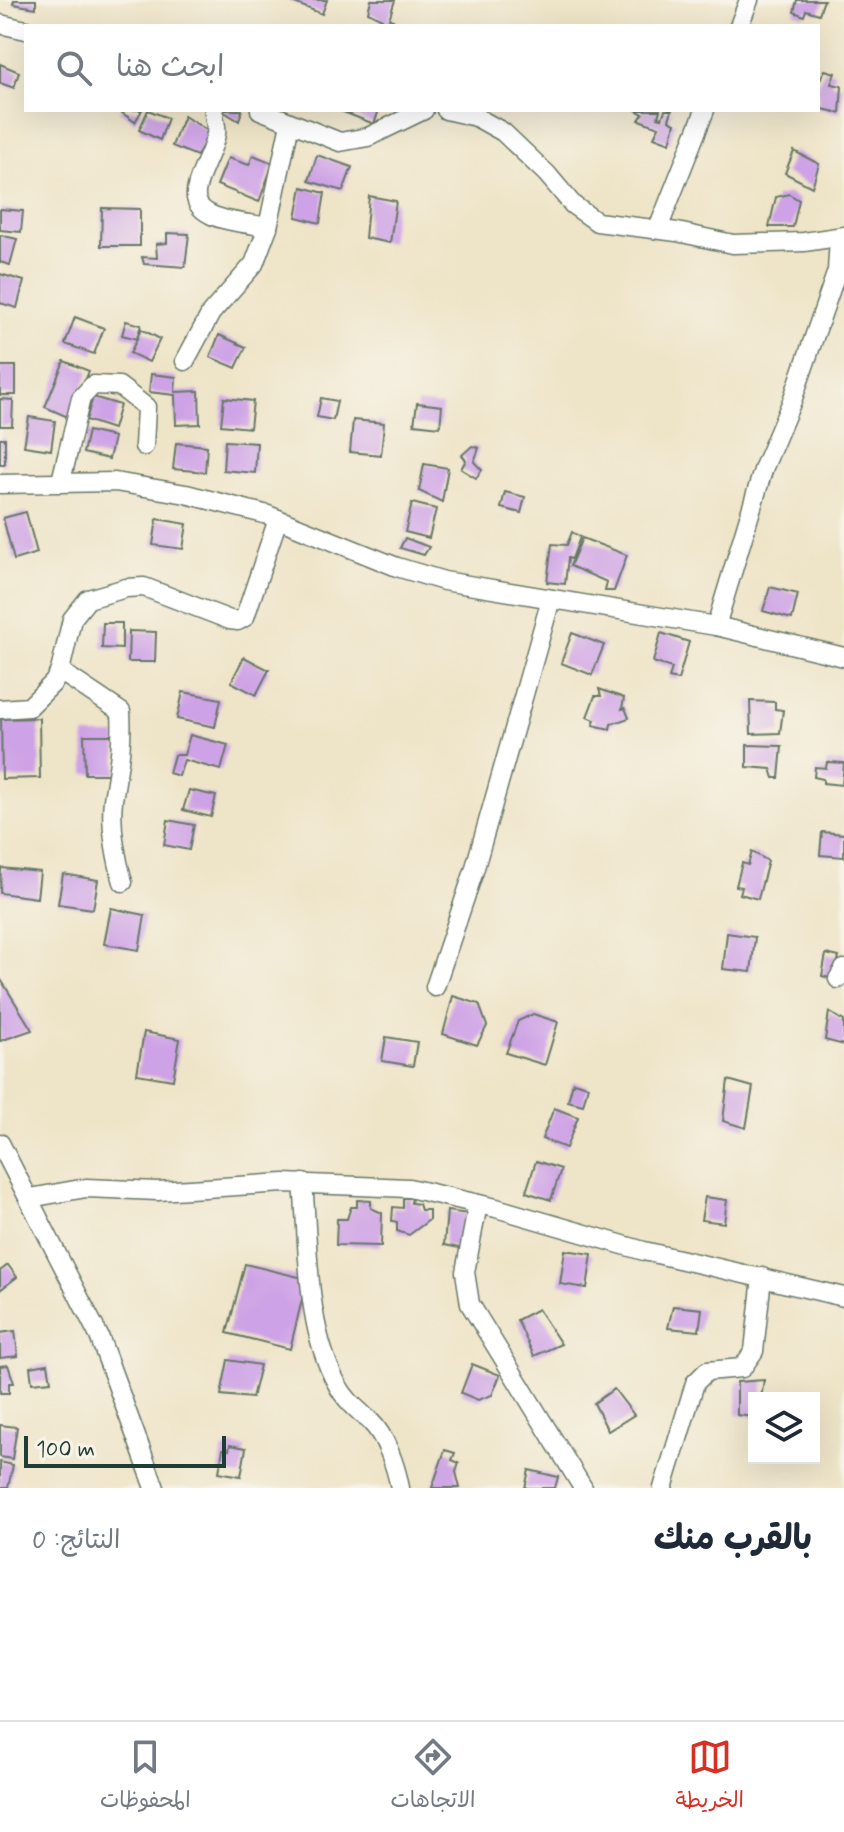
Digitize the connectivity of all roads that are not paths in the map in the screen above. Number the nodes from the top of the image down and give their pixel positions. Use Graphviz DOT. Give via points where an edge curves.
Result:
graph roads {
  1 [pos="749,0"];
  2 [pos="0,24"];
  3 [pos="740,24"];
  4 [pos="24,30"];
  5 [pos="214,112"];
  6 [pos="265,112"];
  7 [pos="419,112"];
  8 [pos="455,112"];
  9 [pos="704,112"];
  10 [pos="290,123"];
  11 [pos="268,227"];
  12 [pos="658,229"];
  13 [pos="842,237"];
  14 [pos="185,361"];
  15 [pos="144,446"];
  16 [pos="61,481"];
  17 [pos="0,484"];
  18 [pos="278,519"];
  19 [pos="551,599"];
  20 [pos="716,626"];
  21 [pos="844,657"];
  22 [pos="60,671"];
  23 [pos="0,709"];
  24 [pos="123,882"];
  25 [pos="435,987"];
  26 [pos="3,1155"];
  27 [pos="303,1183"];
  28 [pos="30,1198"];
  29 [pos="478,1204"];
  30 [pos="762,1277"];
  31 [pos="844,1297"];
  32 [pos="155,1488"];
  33 [pos="400,1488"];
  34 [pos="583,1488"];
  35 [pos="663,1488"];
  1 -- 3 [label="street"];
  2 -- 4 [label="street"];
  5 -- 11 [label="street" via="217,132 195,191 197,202 212,216"];
  6 -- 10 [label="street"];
  7 -- 10 [label="street" via="354,141 340,142"];
  8 -- 12 [label="street" via="503,132 587,218"];
  9 -- 12 [label="street"];
  10 -- 11 [label="street"];
  11 -- 14 [label="street" via="254,264 211,313"];
  12 -- 13 [label="street" via="733,244"];
  13 -- 20 [label="street" via="837,271 764,467"];
  15 -- 16 [label="street" via="146,407 119,386 93,385 81,398"];
  16 -- 17 [label="street"];
  16 -- 18 [label="street" via="115,482 186,494"];
  18 -- 19 [label="street" via="444,581"];
  18 -- 22 [label="street" via="245,617 230,620 144,587 88,599 72,619"];
  19 -- 20 [label="street"];
  19 -- 25 [label="street" via="474,871"];
  20 -- 21 [label="street"];
  22 -- 23 [label="street" via="29,707"];
  22 -- 24 [label="street" via="121,712 123,748 113,803"];
  26 -- 28 [label="street"];
  27 -- 28 [label="street" via="158,1191 86,1188"];
  27 -- 29 [label="street" via="409,1188"];
  27 -- 33 [label="street" via="317,1328 336,1383 373,1423"];
  28 -- 32 [label="street" via="99,1336"];
  29 -- 30 [label="street" via="565,1231"];
  29 -- 34 [label="street" via="465,1272 470,1304"];
  30 -- 31 [label="street"];
  30 -- 35 [label="street" via="749,1361 742,1368 707,1371 695,1383"];
}
